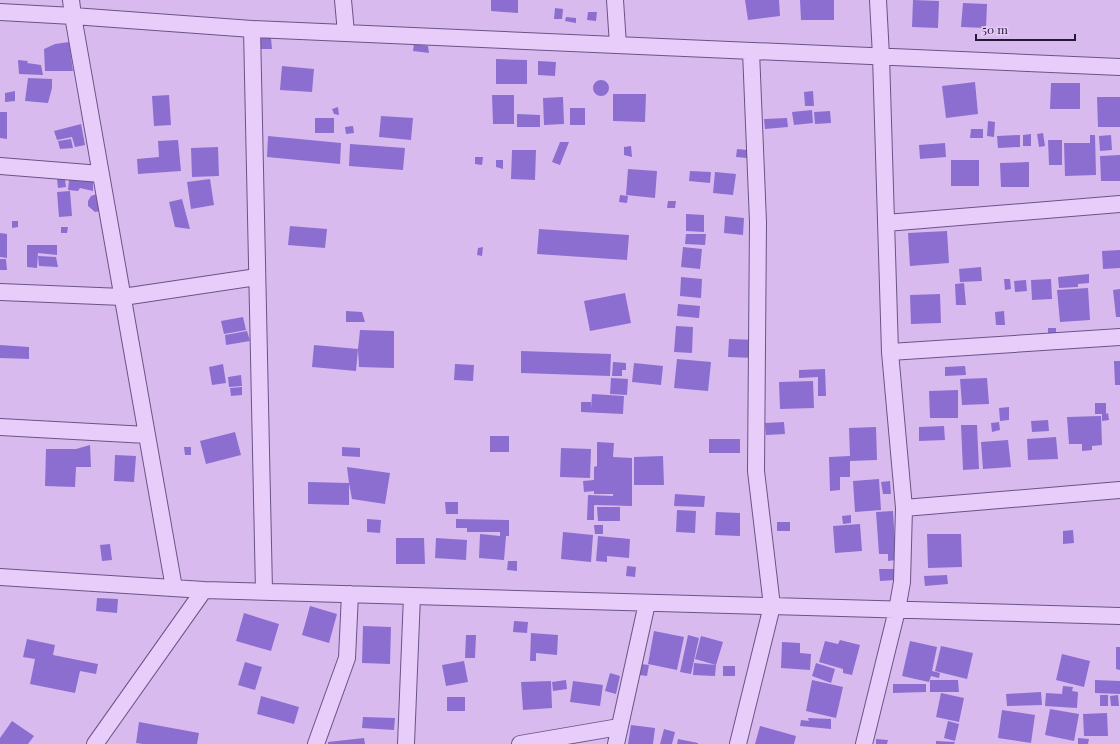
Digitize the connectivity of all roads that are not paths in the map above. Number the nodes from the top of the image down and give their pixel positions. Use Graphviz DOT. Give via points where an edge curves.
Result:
graph roads {
  1 [pos="72,0"];
  2 [pos="343,0"];
  3 [pos="614,0"];
  4 [pos="878,0"];
  5 [pos="0,12"];
  6 [pos="73,16"];
  7 [pos="252,29"];
  8 [pos="346,33"];
  9 [pos="618,45"];
  10 [pos="751,51"];
  11 [pos="881,56"];
  12 [pos="1120,67"];
  13 [pos="0,166"];
  14 [pos="101,174"];
  15 [pos="1120,204"];
  16 [pos="886,223"];
  17 [pos="257,277"];
  18 [pos="0,292"];
  19 [pos="123,297"];
  20 [pos="1120,337"];
  21 [pos="890,352"];
  22 [pos="0,428"];
  23 [pos="147,435"];
  24 [pos="1120,490"];
  25 [pos="904,508"];
  26 [pos="0,578"];
  27 [pos="174,588"];
  28 [pos="204,590"];
  29 [pos="264,591"];
  30 [pos="350,594"];
  31 [pos="412,596"];
  32 [pos="647,602"];
  33 [pos="772,606"];
  34 [pos="897,610"];
  35 [pos="1120,616"];
  36 [pos="620,728"];
  37 [pos="95,744"];
  38 [pos="316,744"];
  39 [pos="406,744"];
  40 [pos="520,744"];
  41 [pos="616,744"];
  42 [pos="738,744"];
  43 [pos="864,744"];
  1 -- 6 [label="street"];
  2 -- 8 [label="street"];
  3 -- 9 [label="street"];
  4 -- 11 [label="street"];
  5 -- 6 [label="street"];
  6 -- 7 [label="street"];
  6 -- 14 [label="street"];
  7 -- 8 [label="street"];
  7 -- 17 [label="street"];
  8 -- 9 [label="street"];
  9 -- 10 [label="street"];
  10 -- 11 [label="street"];
  10 -- 33 [label="street" via="758,222 756,472"];
  11 -- 12 [label="street"];
  11 -- 16 [label="street"];
  13 -- 14 [label="street"];
  14 -- 19 [label="street"];
  15 -- 16 [label="street"];
  16 -- 21 [label="street"];
  17 -- 19 [label="street"];
  17 -- 29 [label="street"];
  18 -- 19 [label="street"];
  19 -- 23 [label="street"];
  20 -- 21 [label="street"];
  21 -- 25 [label="street"];
  22 -- 23 [label="street"];
  23 -- 27 [label="street"];
  24 -- 25 [label="street"];
  25 -- 34 [label="street" via="902,582"];
  26 -- 27 [label="street"];
  27 -- 28 [label="street"];
  28 -- 29 [label="street"];
  28 -- 37 [label="street"];
  29 -- 30 [label="street"];
  30 -- 31 [label="street"];
  30 -- 38 [label="street" via="347,658"];
  31 -- 32 [label="street"];
  31 -- 39 [label="street"];
  32 -- 33 [label="street"];
  32 -- 36 [label="street"];
  33 -- 34 [label="street"];
  33 -- 42 [label="street"];
  34 -- 35 [label="street"];
  34 -- 43 [label="street"];
  36 -- 40 [label="street"];
  36 -- 41 [label="street"];
}
